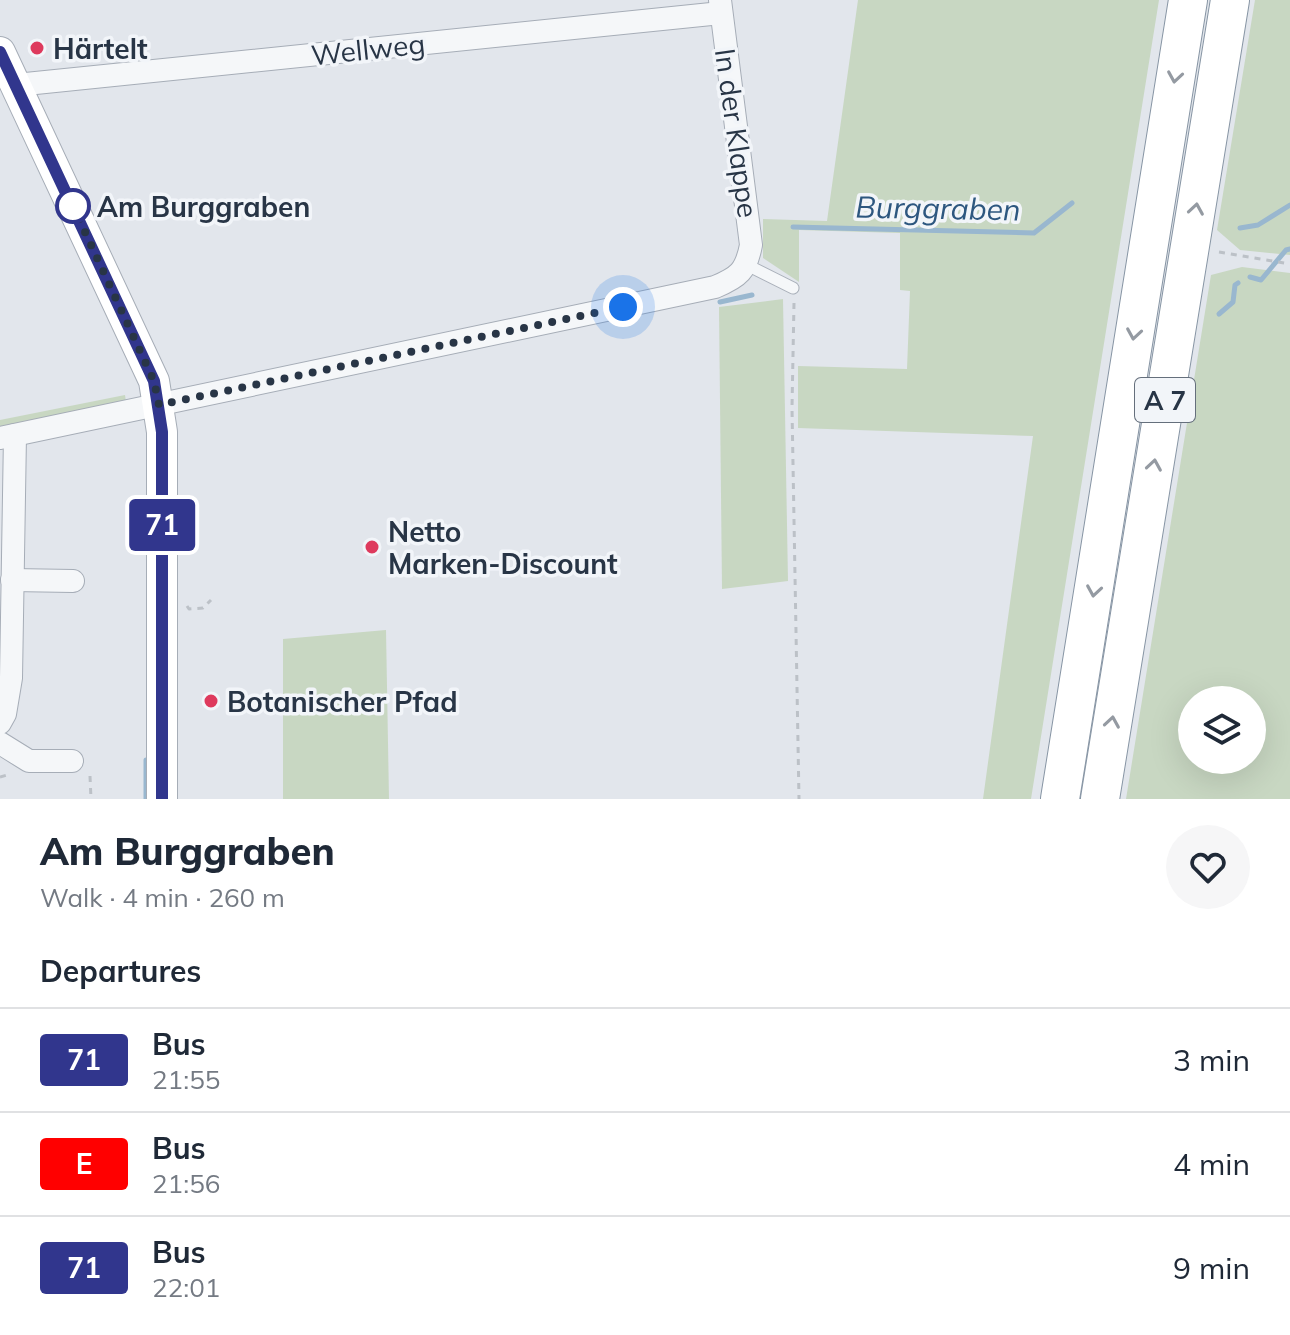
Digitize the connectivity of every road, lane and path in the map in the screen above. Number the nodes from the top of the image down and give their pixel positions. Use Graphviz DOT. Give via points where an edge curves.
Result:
graph roads {
  1 [pos="1188,0"];
  2 [pos="1230,0"];
  3 [pos="720,6"];
  4 [pos="0,52"];
  5 [pos="16,85"];
  6 [pos="1219,252"];
  7 [pos="1290,264"];
  8 [pos="747,265"];
  9 [pos="793,288"];
  10 [pos="159,405"];
  11 [pos="7,436"];
  12 [pos="12,580"];
  13 [pos="73,581"];
  14 [pos="0,723"];
  15 [pos="0,743"];
  16 [pos="72,761"];
  17 [pos="90,776"];
  18 [pos="91,799"];
  19 [pos="162,799"];
  20 [pos="799,799"];
  21 [pos="1060,799"];
  22 [pos="1100,799"];
  1 -- 21 [label="highway, A 7, one-way"];
  22 -- 2 [label="highway, A 7, one-way"];
  3 -- 5 [label="street, Wellweg"];
  3 -- 8 [label="street, In der Klappe" via="749,224"];
  4 -- 5 [label="street"];
  5 -- 10 [label="street" via="154,381"];
  6 -- 7 [label="path"];
  8 -- 9 [label="lane"];
  8 -- 10 [label="street" via="734,279 715,287"];
  9 -- 20 [label="path"];
  10 -- 11 [label="street"];
  10 -- 19 [label="street"];
  11 -- 12 [label="street"];
  12 -- 13 [label="street"];
  12 -- 14 [label="street" via="11,678"];
  15 -- 16 [label="street" via="29,761"];
  17 -- 18 [label="path"];
}
